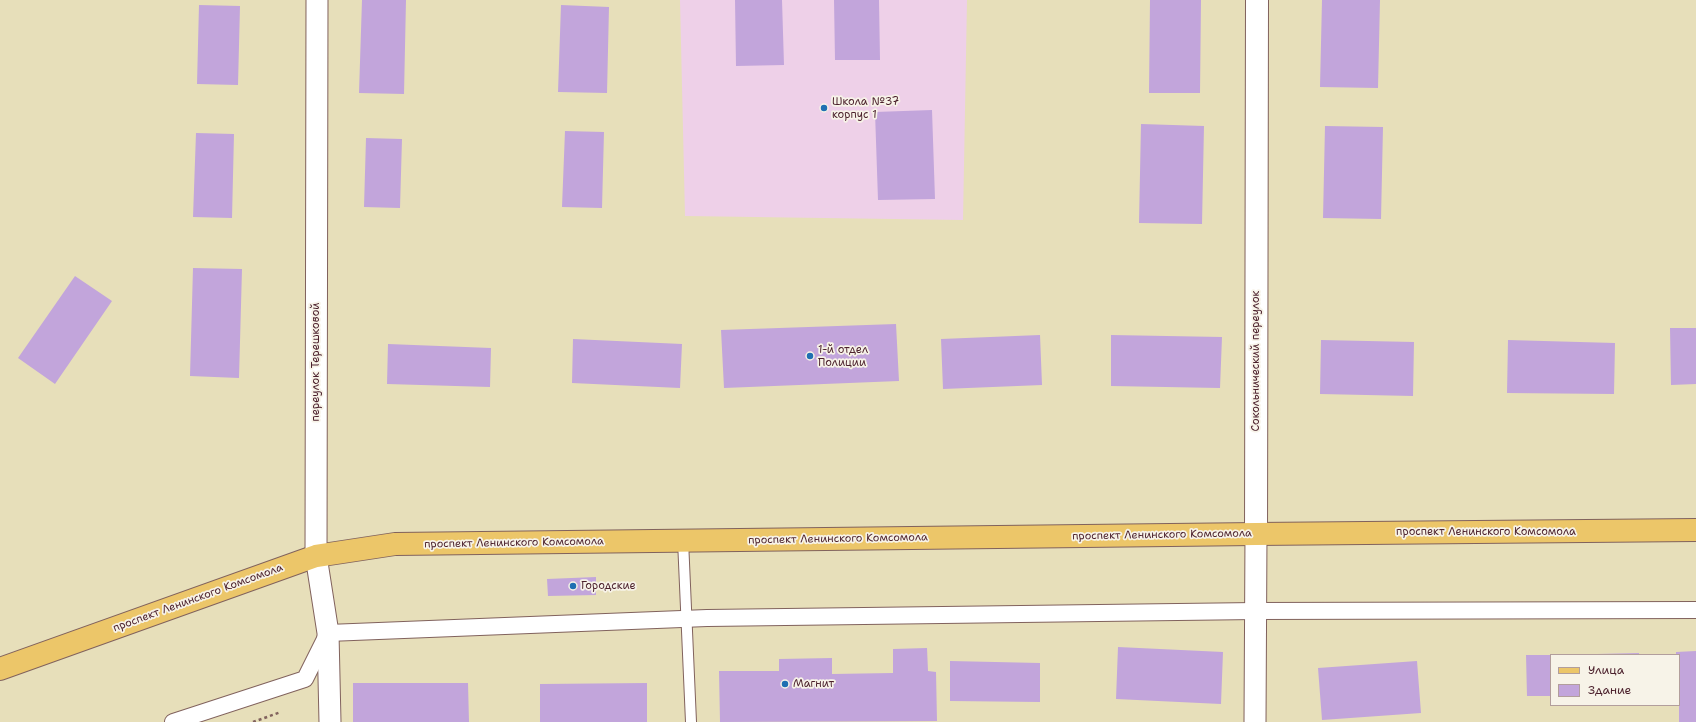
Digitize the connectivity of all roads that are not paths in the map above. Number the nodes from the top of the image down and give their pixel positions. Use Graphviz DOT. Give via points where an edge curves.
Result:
graph roads {
  1 [pos="317,0"];
  2 [pos="1257,0"];
  3 [pos="1696,530"];
  4 [pos="1256,534"];
  5 [pos="683,540"];
  6 [pos="316,556"];
  7 [pos="1696,610"];
  8 [pos="1256,611"];
  9 [pos="686,618"];
  10 [pos="328,633"];
  11 [pos="0,669"];
  12 [pos="173,722"];
  13 [pos="330,722"];
  14 [pos="692,722"];
  15 [pos="1255,722"];
  1 -- 6 [label="street, переулок Терешковой"];
  2 -- 4 [label="street, Сокольнический переулок"];
  3 -- 4 [label="main road, проспект Ленинского Комсомола"];
  4 -- 5 [label="main road, проспект Ленинского Комсомола"];
  4 -- 8 [label="street, Сокольнический переулок"];
  5 -- 6 [label="main road, проспект Ленинского Комсомола" via="395,544"];
  5 -- 9 [label="lane"];
  6 -- 10 [label="street, переулок Терешковой"];
  6 -- 11 [label="main road, проспект Ленинского Комсомола"];
  7 -- 8 [label="street"];
  8 -- 9 [label="street"];
  8 -- 15 [label="street, Сокольнический переулок"];
  9 -- 10 [label="street"];
  9 -- 14 [label="lane"];
  10 -- 12 [label="street" via="305,679"];
  10 -- 13 [label="street, переулок Терешковой"];
}
